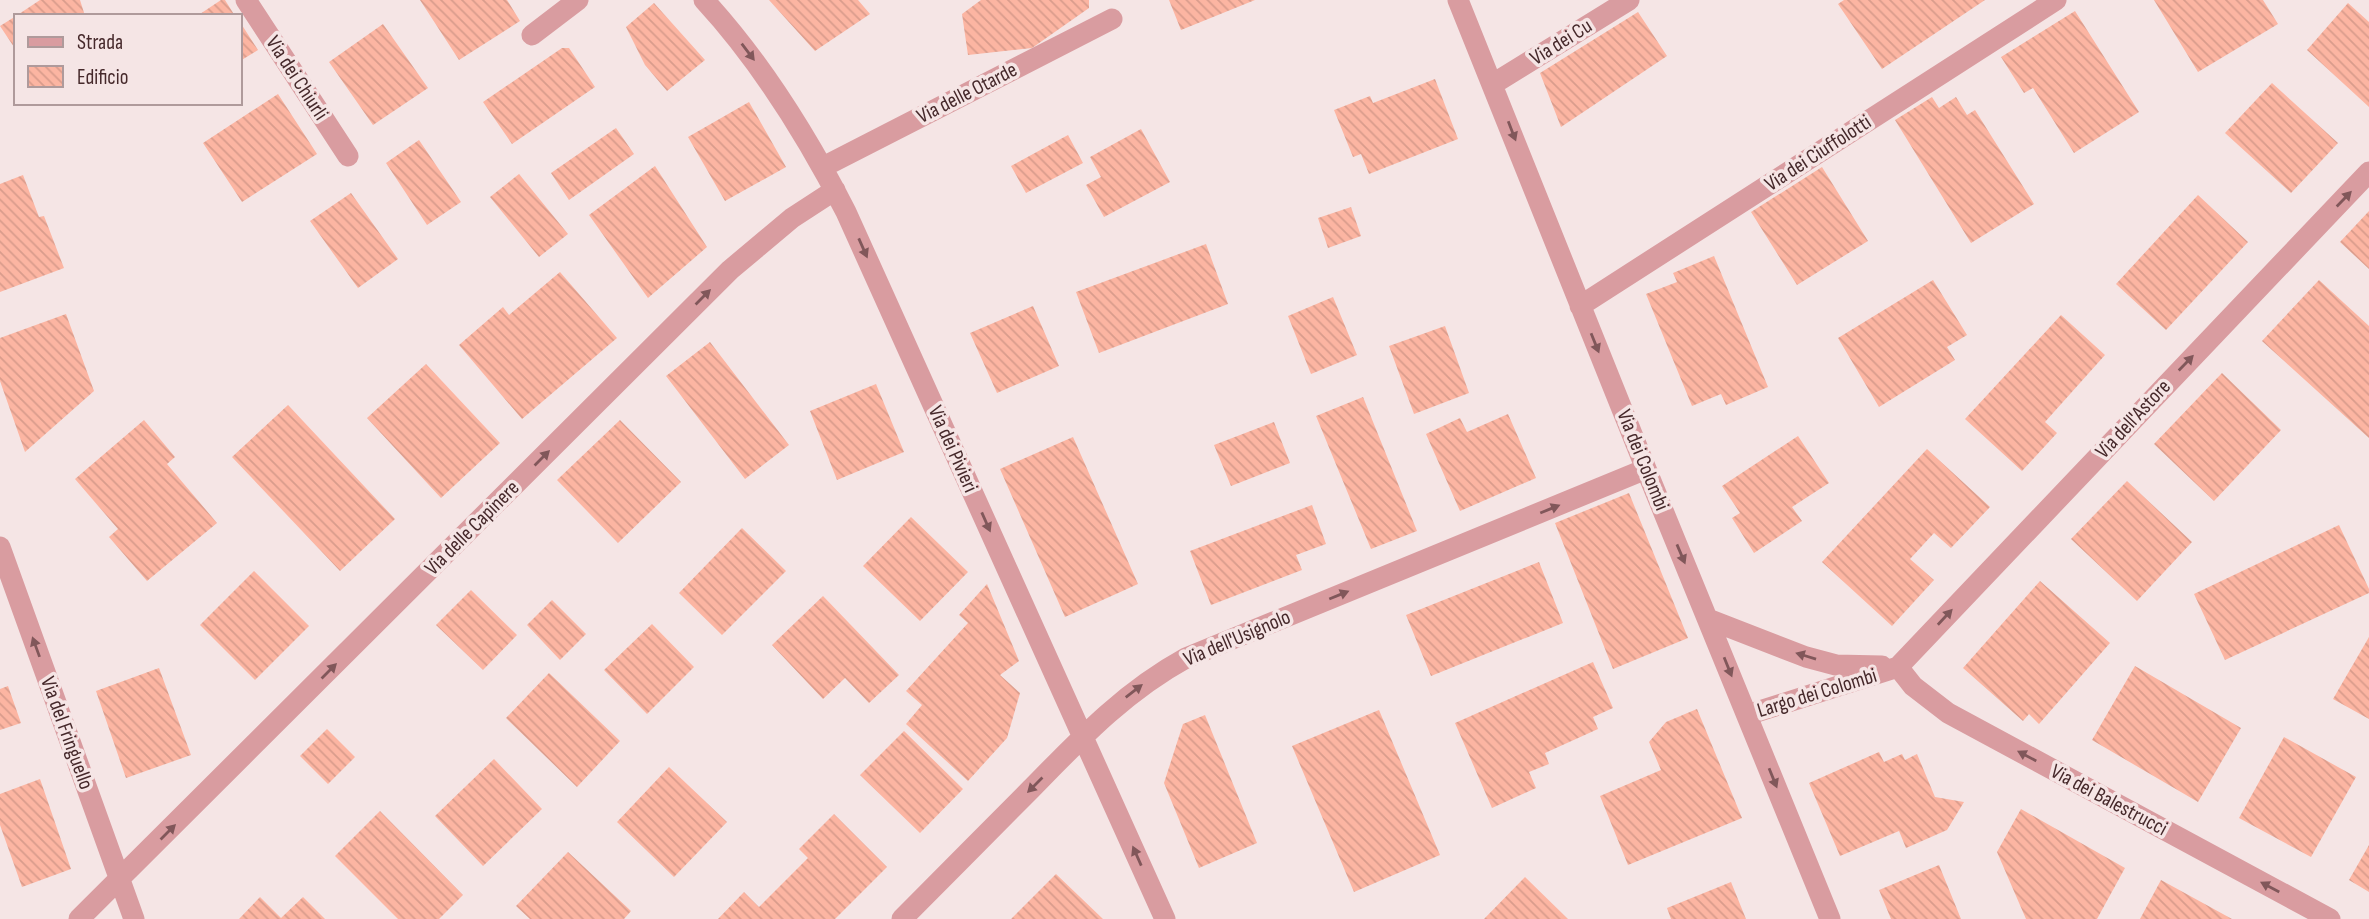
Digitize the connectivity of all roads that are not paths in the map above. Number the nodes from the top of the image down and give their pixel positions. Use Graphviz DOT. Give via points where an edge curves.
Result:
graph roads {
  1 [pos="246,0"];
  2 [pos="578,0"];
  3 [pos="704,0"];
  4 [pos="1458,0"];
  5 [pos="1629,0"];
  6 [pos="2056,0"];
  7 [pos="1112,19"];
  8 [pos="532,35"];
  9 [pos="1493,84"];
  10 [pos="348,156"];
  11 [pos="823,167"];
  12 [pos="2369,172"];
  13 [pos="835,190"];
  14 [pos="1580,306"];
  15 [pos="1646,469"];
  16 [pos="0,547"];
  17 [pos="1708,619"];
  18 [pos="1898,667"];
  19 [pos="1747,715"];
  20 [pos="1083,736"];
  21 [pos="120,880"];
  22 [pos="79,919"];
  23 [pos="134,919"];
  24 [pos="902,919"];
  25 [pos="1165,919"];
  26 [pos="1830,919"];
  27 [pos="2330,919"];
  1 -- 10 [label="street, Via dei Chiurli"];
  2 -- 8 [label="street"];
  3 -- 11 [label="street, Via dei Pivieri, one-way" via="764,75"];
  4 -- 9 [label="street, Via dei Colombi"];
  5 -- 9 [label="street, Via dei Cu"];
  6 -- 14 [label="street, Via dei Ciuffolotti"];
  7 -- 11 [label="street, Via delle Otarde"];
  9 -- 14 [label="street, Via dei Colombi, one-way"];
  11 -- 13 [label="street, Via dei Pivieri"];
  18 -- 12 [label="street, Via dell'Astore, one-way"];
  13 -- 20 [label="street, Via dei Pivieri, one-way"];
  21 -- 13 [label="street, Via delle Capinere, one-way" via="730,271 792,218"];
  14 -- 15 [label="street, Via dei Colombi, one-way"];
  15 -- 17 [label="street, Via dei Colombi, one-way"];
  20 -- 15 [label="street, Via dell'Usignolo, one-way" via="1138,687 1186,658"];
  21 -- 16 [label="street, Via del Fringuello, one-way"];
  18 -- 17 [label="street, Largo dei Colombi, one-way" via="1836,665"];
  17 -- 19 [label="street, Via dei Colombi, one-way"];
  18 -- 19 [label="street, Largo dei Colombi"];
  27 -- 18 [label="street, Via dei Balestrucci, one-way" via="1948,713 1913,686"];
  19 -- 26 [label="street, Via dei Colombi, one-way"];
  20 -- 24 [label="street, Via dell'Usignolo, one-way"];
  25 -- 20 [label="street, Via dei Pivieri, one-way"];
  21 -- 22 [label="street, Via delle Capinere"];
  21 -- 23 [label="street, Via del Fringuello"];
}
